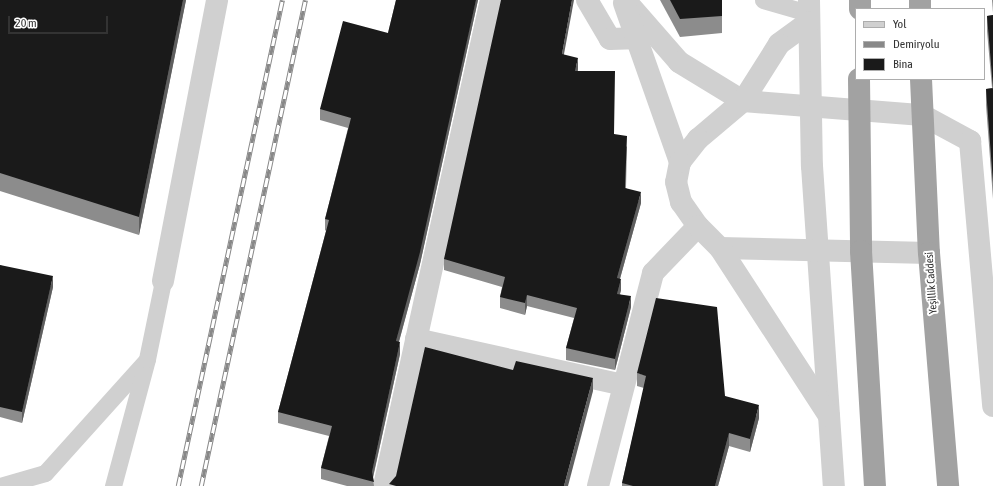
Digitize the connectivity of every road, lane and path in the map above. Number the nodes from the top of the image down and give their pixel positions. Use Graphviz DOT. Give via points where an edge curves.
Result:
graph roads {
  1 [pos="217,0"];
  2 [pos="491,0"];
  3 [pos="587,0"];
  4 [pos="624,0"];
  5 [pos="763,0"];
  6 [pos="809,12"];
  7 [pos="634,38"];
  8 [pos="859,80"];
  9 [pos="921,80"];
  10 [pos="743,101"];
  11 [pos="811,106"];
  12 [pos="859,112"];
  13 [pos="922,115"];
  14 [pos="680,162"];
  15 [pos="698,226"];
  16 [pos="720,248"];
  17 [pos="818,251"];
  18 [pos="861,251"];
  19 [pos="929,253"];
  20 [pos="164,281"];
  21 [pos="416,339"];
  22 [pos="148,359"];
  23 [pos="624,385"];
  24 [pos="993,406"];
  25 [pos="830,417"];
  26 [pos="0,486"];
  27 [pos="113,486"];
  28 [pos="384,486"];
  29 [pos="598,486"];
  30 [pos="834,486"];
  31 [pos="875,486"];
  32 [pos="948,486"];
  1 -- 20 [label="street"];
  2 -- 21 [label="street"];
  3 -- 7 [label="street" via="610,39"];
  4 -- 7 [label="street"];
  4 -- 10 [label="street" via="679,62"];
  5 -- 6 [label="lane"];
  6 -- 10 [label="street" via="779,44"];
  6 -- 11 [label="street"];
  7 -- 14 [label="street"];
  8 -- 12 [label="highway"];
  9 -- 13 [label="highway, Yeşillik Caddesi"];
  10 -- 11 [label="street"];
  10 -- 14 [label="street" via="698,139"];
  11 -- 12 [label="street"];
  11 -- 17 [label="street"];
  12 -- 13 [label="street"];
  12 -- 18 [label="highway"];
  13 -- 19 [label="highway, Yeşillik Caddesi"];
  13 -- 24 [label="street" via="970,141"];
  14 -- 15 [label="street" via="676,182 681,202"];
  15 -- 16 [label="street"];
  15 -- 23 [label="street" via="653,273"];
  16 -- 17 [label="street"];
  16 -- 25 [label="street"];
  17 -- 18 [label="street"];
  17 -- 25 [label="street"];
  18 -- 19 [label="street"];
  18 -- 31 [label="highway"];
  19 -- 32 [label="highway, Yeşillik Caddesi"];
  20 -- 22 [label="lane"];
  21 -- 23 [label="street"];
  21 -- 28 [label="street"];
  22 -- 26 [label="lane" via="46,473"];
  22 -- 27 [label="lane"];
  23 -- 29 [label="street"];
  25 -- 30 [label="street"];
}
